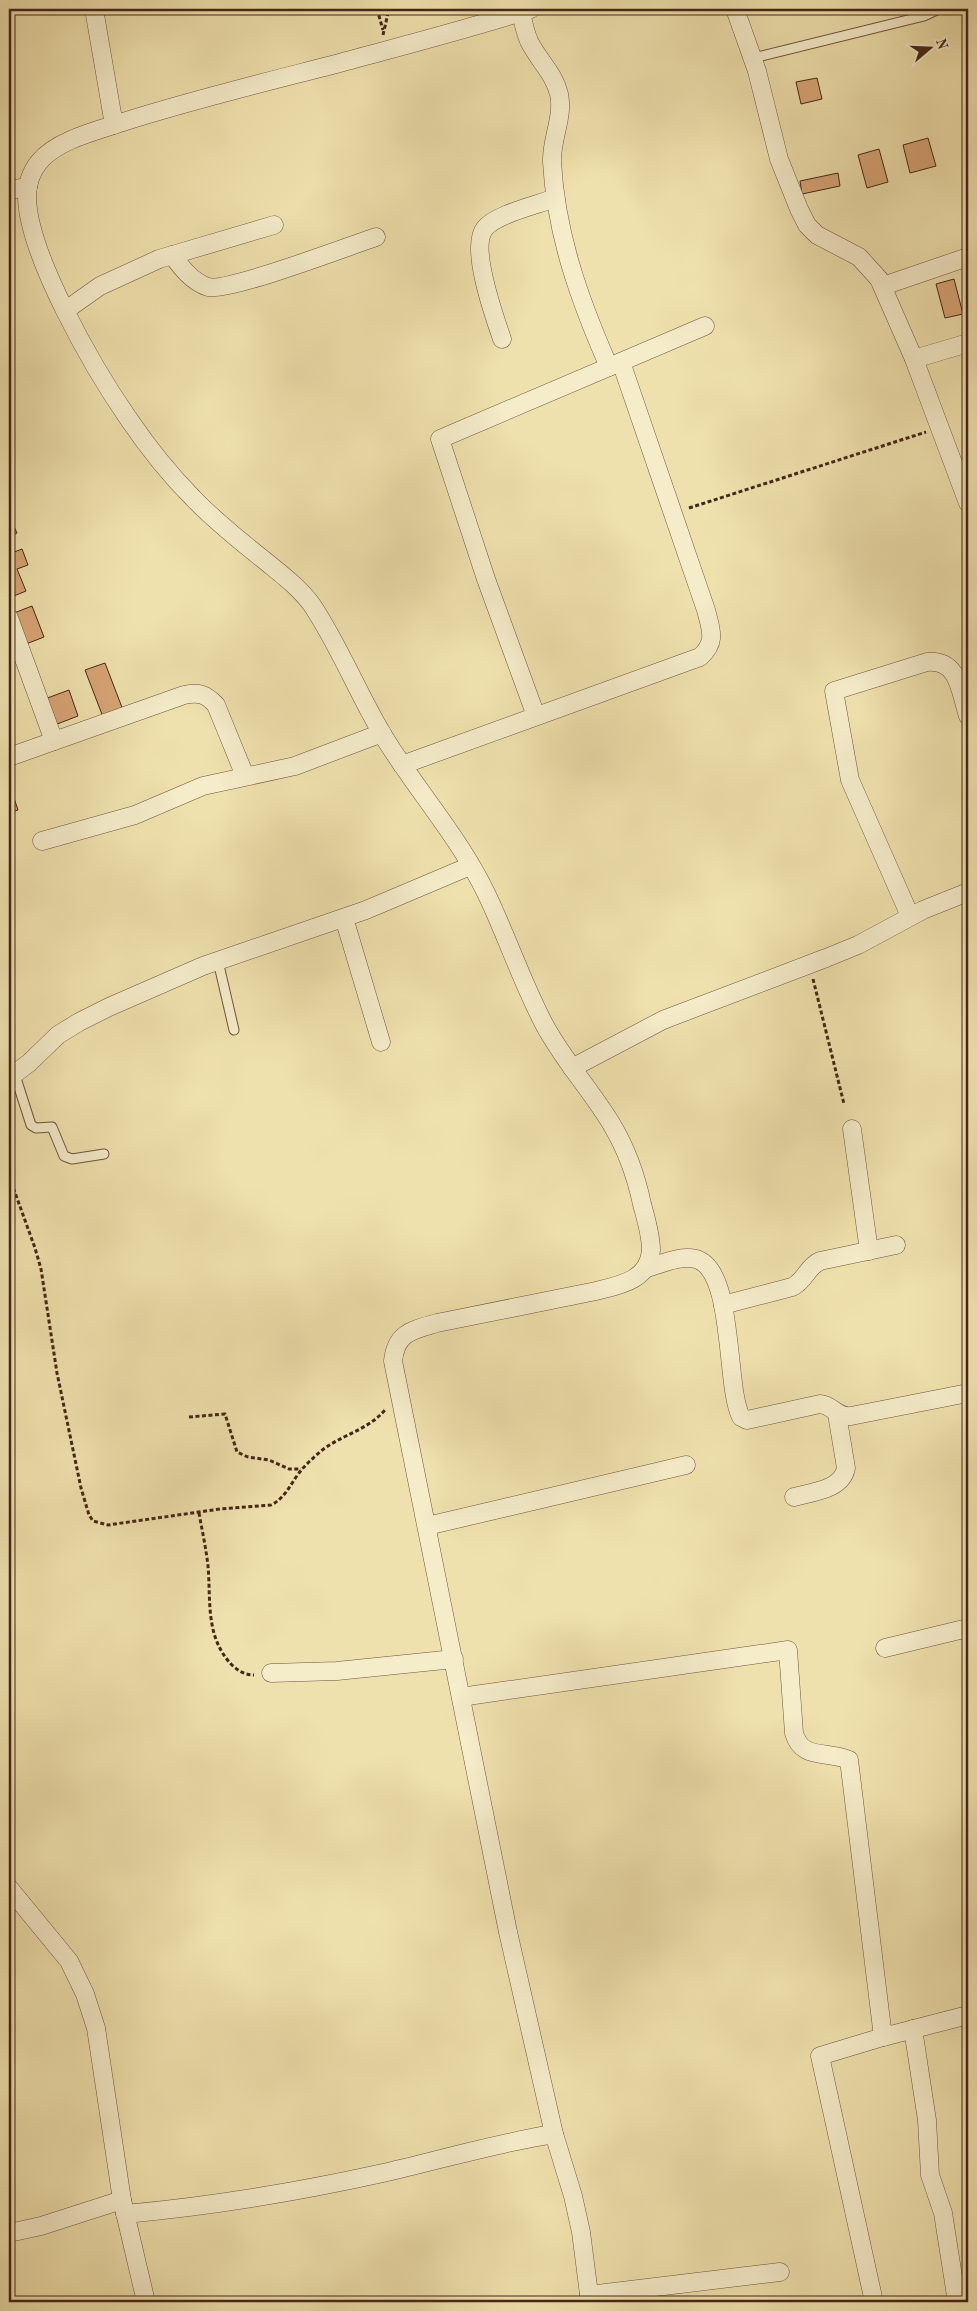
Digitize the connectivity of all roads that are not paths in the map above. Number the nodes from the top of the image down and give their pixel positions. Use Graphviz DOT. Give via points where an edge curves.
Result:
graph roads {
  1 [pos="94,9"];
  2 [pos="735,9"];
  3 [pos="939,9"];
  4 [pos="526,10"];
  5 [pos="753,58"];
  6 [pos="114,125"];
  7 [pos="28,187"];
  8 [pos="9,190"];
  9 [pos="555,198"];
  10 [pos="274,225"];
  11 [pos="376,237"];
  12 [pos="172,255"];
  13 [pos="968,257"];
  14 [pos="883,286"];
  15 [pos="66,310"];
  16 [pos="705,326"];
  17 [pos="502,339"];
  18 [pos="968,343"];
  19 [pos="914,359"];
  20 [pos="615,364"];
  21 [pos="968,503"];
  22 [pos="9,618"];
  23 [pos="536,716"];
  24 [pos="968,716"];
  25 [pos="382,733"];
  26 [pos="54,741"];
  27 [pos="9,757"];
  28 [pos="402,765"];
  29 [pos="245,776"];
  30 [pos="42,841"];
  31 [pos="470,866"];
  32 [pos="968,892"];
  33 [pos="910,916"];
  34 [pos="344,918"];
  35 [pos="218,961"];
  36 [pos="234,1030"];
  37 [pos="382,1042"];
  38 [pos="572,1068"];
  39 [pos="12,1076"];
  40 [pos="852,1129"];
  41 [pos="104,1154"];
  42 [pos="896,1245"];
  43 [pos="869,1251"];
  44 [pos="647,1268"];
  45 [pos="723,1304"];
  46 [pos="968,1393"];
  47 [pos="837,1414"];
  48 [pos="686,1466"];
  49 [pos="794,1497"];
  50 [pos="427,1526"];
  51 [pos="968,1628"];
  52 [pos="885,1648"];
  53 [pos="454,1659"];
  54 [pos="271,1673"];
  55 [pos="461,1697"];
  56 [pos="9,1888"];
  57 [pos="968,2015"];
  58 [pos="913,2029"];
  59 [pos="883,2037"];
  60 [pos="554,2134"];
  61 [pos="123,2207"];
  62 [pos="9,2233"];
  63 [pos="780,2272"];
  64 [pos="589,2298"];
  65 [pos="146,2302"];
  66 [pos="874,2302"];
  67 [pos="957,2302"];
  1 -- 6 [label="street"];
  2 -- 5 [label="street"];
  3 -- 5 [label="lane" via="924,16"];
  4 -- 6 [label="street"];
  4 -- 9 [label="street" via="530,43 550,71 559,95 560,110 552,161"];
  5 -- 14 [label="street" via="779,159 807,225 816,235 859,257"];
  6 -- 7 [label="street" via="53,150 40,160"];
  7 -- 8 [label="street"];
  7 -- 15 [label="street" via="30,222"];
  9 -- 17 [label="street" via="495,220 484,229 480,240 485,280"];
  9 -- 20 [label="street" via="578,293"];
  10 -- 12 [label="street"];
  11 -- 12 [label="street" via="267,274 210,288 200,284"];
  12 -- 15 [label="street" via="100,286"];
  13 -- 14 [label="street"];
  14 -- 19 [label="street"];
  15 -- 25 [label="street" via="105,382 154,452 193,498 292,582 310,603"];
  16 -- 20 [label="street"];
  18 -- 19 [label="street"];
  19 -- 21 [label="street"];
  20 -- 23 [label="street" via="440,439"];
  20 -- 23 [label="street" via="674,512 712,639 709,649 700,657"];
  22 -- 26 [label="street"];
  23 -- 28 [label="street"];
  24 -- 33 [label="street" via="955,674 948,665 939,661 834,691 850,780"];
  25 -- 28 [label="street"];
  25 -- 29 [label="street" via="295,766"];
  26 -- 27 [label="street"];
  26 -- 29 [label="street" via="197,692 208,696 216,706"];
  28 -- 31 [label="street"];
  29 -- 30 [label="street" via="203,786 135,815"];
  31 -- 34 [label="street"];
  31 -- 38 [label="street" via="485,891 529,994 558,1050"];
  32 -- 33 [label="street"];
  33 -- 38 [label="street" via="858,944 663,1020"];
  34 -- 35 [label="street"];
  34 -- 37 [label="street"];
  35 -- 36 [label="lane"];
  35 -- 39 [label="street" via="78,1022 58,1035"];
  38 -- 44 [label="street" via="614,1129 630,1159 650,1236 651,1254"];
  39 -- 41 [label="lane" via="31,1125 36,1128 52,1127 64,1156 72,1159"];
  40 -- 43 [label="street"];
  42 -- 43 [label="street"];
  43 -- 45 [label="street" via="812,1264 800,1283 792,1287"];
  44 -- 45 [label="street" via="687,1258 697,1260 708,1266"];
  44 -- 50 [label="street" via="637,1278 621,1285 437,1323 402,1337 394,1348 393,1361"];
  45 -- 47 [label="street" via="735,1400 741,1417 758,1419 820,1404 827,1404"];
  46 -- 47 [label="street" via="851,1416"];
  47 -- 49 [label="street" via="845,1476 834,1485"];
  48 -- 50 [label="street"];
  50 -- 53 [label="street"];
  51 -- 52 [label="street"];
  53 -- 54 [label="street" via="337,1671"];
  53 -- 55 [label="street"];
  55 -- 59 [label="street" via="788,1650 797,1743 810,1752 838,1755 849,1760"];
  55 -- 60 [label="street" via="508,1932"];
  56 -- 61 [label="street" via="69,1962 84,1994 96,2028"];
  57 -- 58 [label="street"];
  58 -- 59 [label="street"];
  58 -- 67 [label="street" via="927,2120 930,2175 943,2213"];
  59 -- 66 [label="street" via="820,2056"];
  60 -- 61 [label="street" via="495,2144 278,2196 190,2208"];
  60 -- 64 [label="street" via="581,2232"];
  61 -- 62 [label="street"];
  61 -- 65 [label="street"];
  63 -- 64 [label="street"];
}
